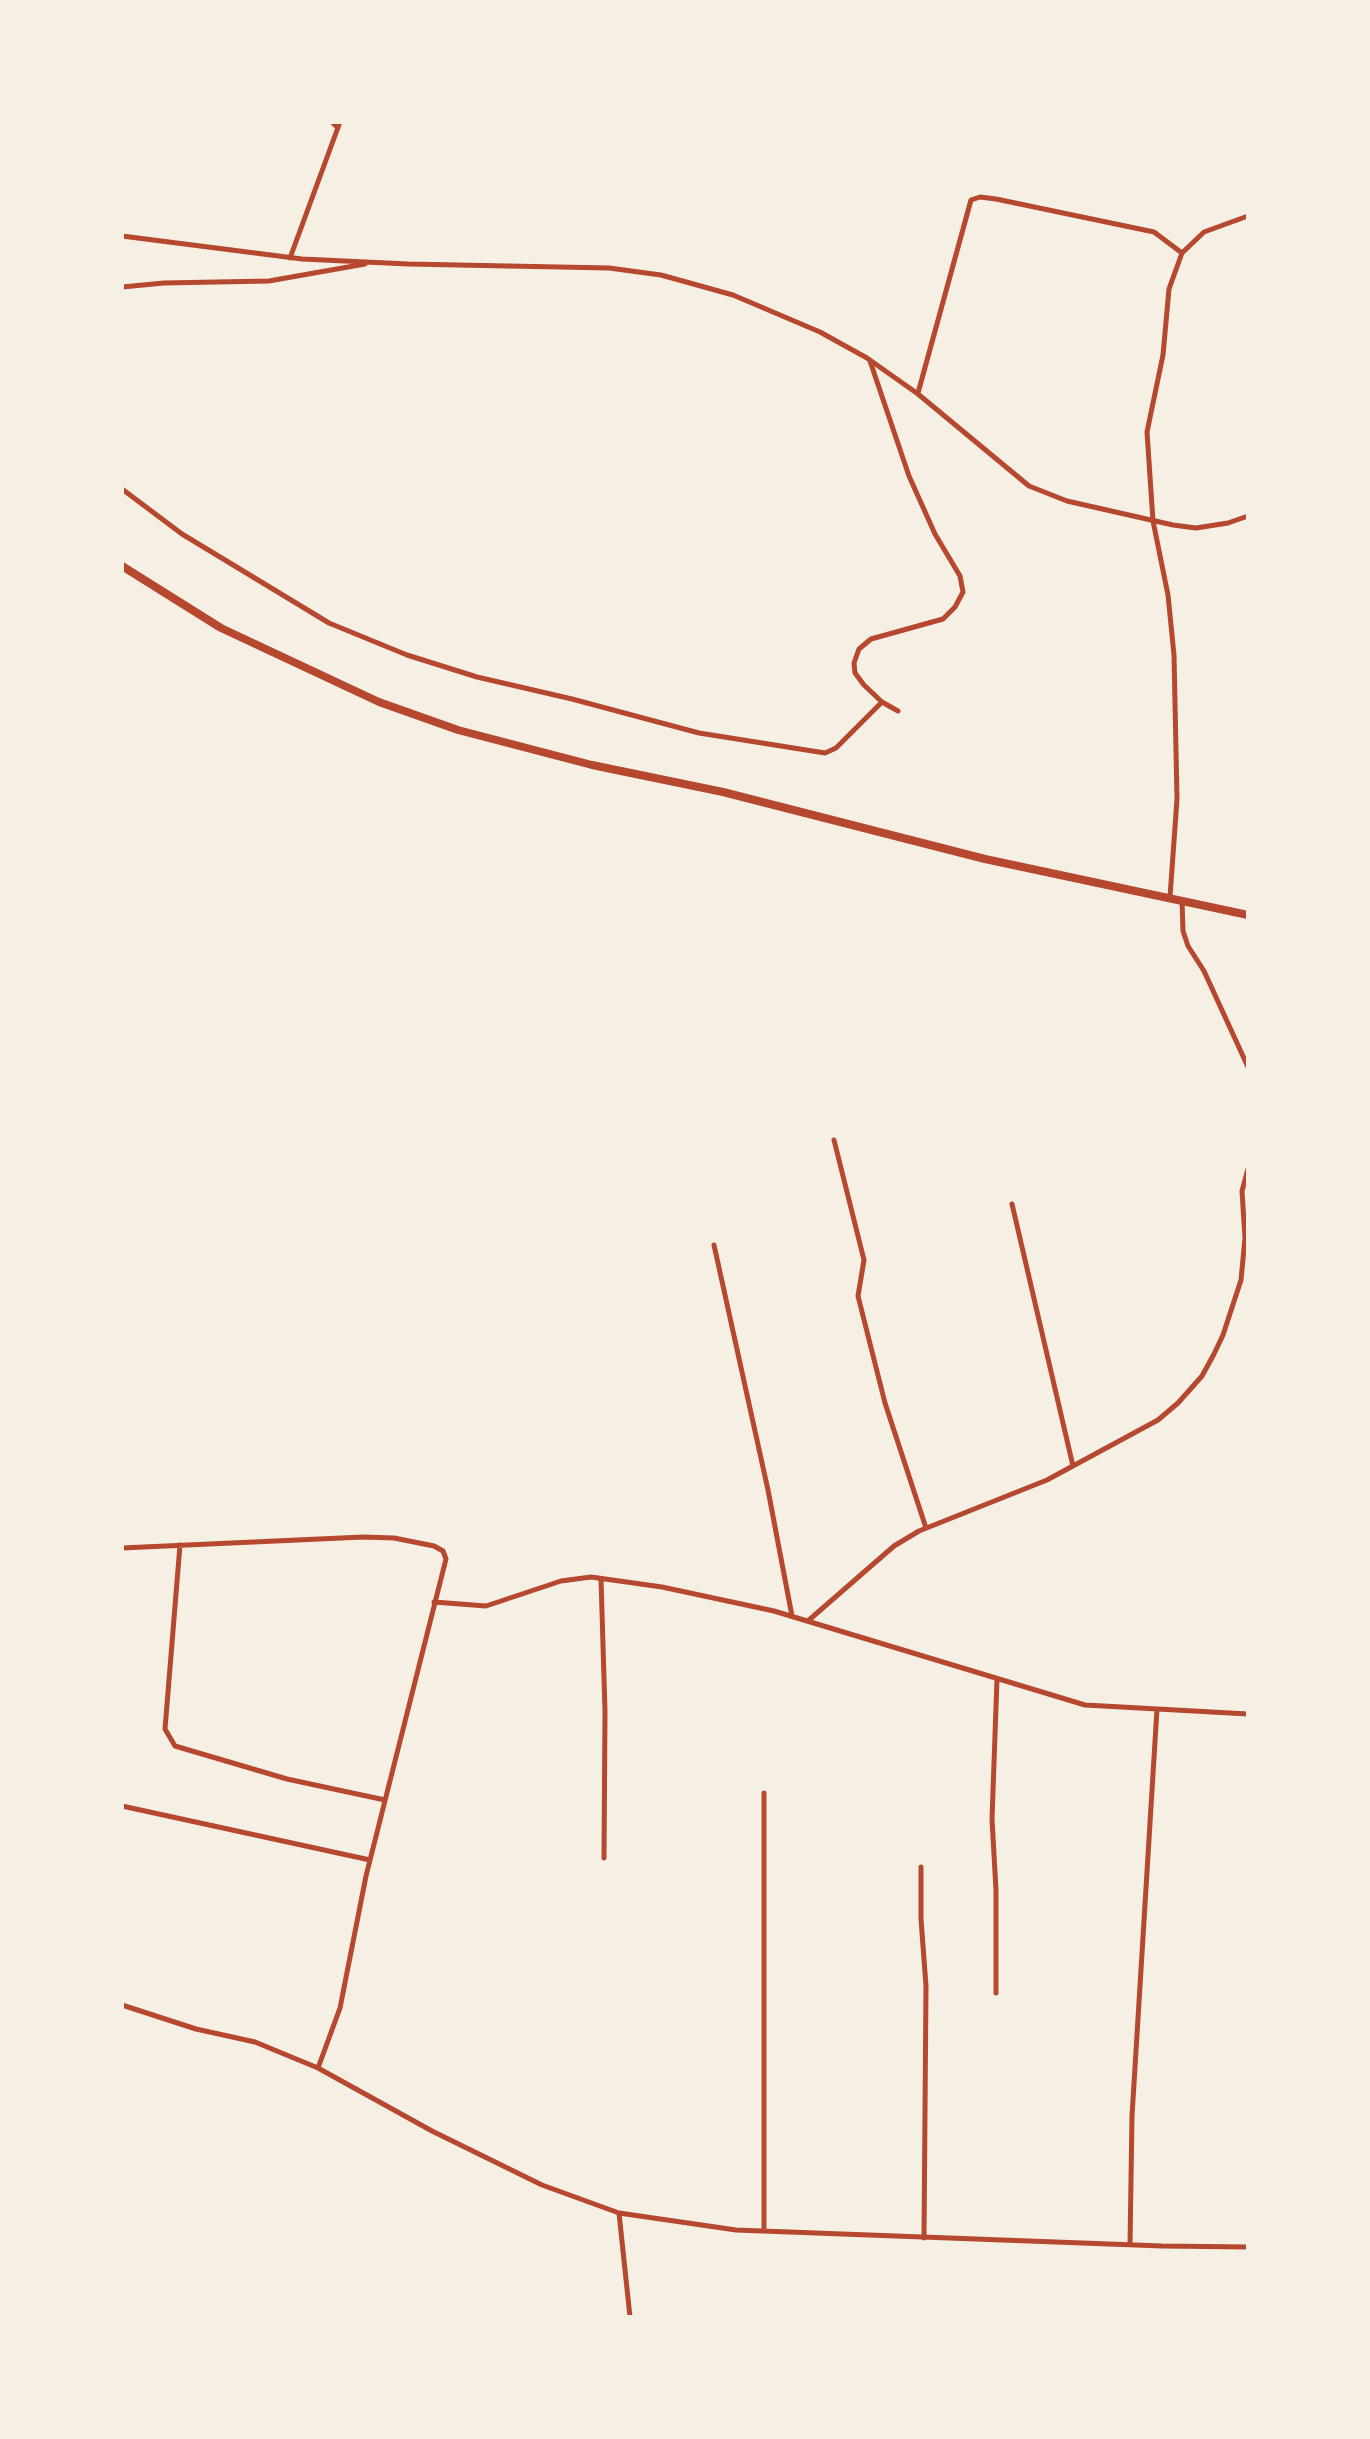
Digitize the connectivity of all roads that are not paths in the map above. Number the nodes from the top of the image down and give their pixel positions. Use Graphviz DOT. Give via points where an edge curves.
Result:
graph roads {
  1 [pos="332,122"];
  2 [pos="339,125"];
  3 [pos="1248,216"];
  4 [pos="122,236"];
  5 [pos="1182,253"];
  6 [pos="290,258"];
  7 [pos="374,263"];
  8 [pos="122,287"];
  9 [pos="870,360"];
  10 [pos="918,394"];
  11 [pos="122,489"];
  12 [pos="1248,516"];
  13 [pos="1153,521"];
  14 [pos="122,566"];
  15 [pos="882,702"];
  16 [pos="898,711"];
  17 [pos="1170,897"];
  18 [pos="1182,899"];
  19 [pos="1248,915"];
  20 [pos="1248,1067"];
  21 [pos="834,1140"];
  22 [pos="1248,1169"];
  23 [pos="1012,1204"];
  24 [pos="714,1245"];
  25 [pos="1073,1466"];
  26 [pos="926,1528"];
  27 [pos="180,1545"];
  28 [pos="122,1548"];
  29 [pos="601,1579"];
  30 [pos="434,1602"];
  31 [pos="792,1616"];
  32 [pos="809,1620"];
  33 [pos="997,1679"];
  34 [pos="1157,1709"];
  35 [pos="1248,1714"];
  36 [pos="764,1793"];
  37 [pos="385,1800"];
  38 [pos="122,1806"];
  39 [pos="604,1858"];
  40 [pos="370,1860"];
  41 [pos="921,1867"];
  42 [pos="996,1993"];
  43 [pos="122,2005"];
  44 [pos="318,2068"];
  45 [pos="619,2213"];
  46 [pos="764,2231"];
  47 [pos="924,2238"];
  48 [pos="1130,2245"];
  49 [pos="1248,2247"];
  50 [pos="630,2317"];
  1 -- 2 [label="street"];
  2 -- 6 [label="street"];
  3 -- 5 [label="street" via="1204,232"];
  4 -- 6 [label="street"];
  5 -- 10 [label="street" via="1154,232 996,199 971,200"];
  5 -- 13 [label="street" via="1169,289 1163,355 1147,432"];
  6 -- 7 [label="street"];
  7 -- 8 [label="street" via="269,281"];
  7 -- 9 [label="street" via="609,268 661,275 733,295"];
  9 -- 10 [label="street"];
  9 -- 15 [label="street" via="909,476 960,576 963,592 943,619 871,639 859,649 855,673"];
  10 -- 13 [label="street" via="1029,486 1067,501"];
  11 -- 15 [label="street" via="182,534 329,623 477,677 699,733 825,753"];
  12 -- 13 [label="street" via="1196,528"];
  13 -- 17 [label="street" via="1168,595 1177,716"];
  14 -- 17 [label="highway" via="235,635 379,702 458,730 985,859"];
  15 -- 16 [label="street"];
  17 -- 18 [label="highway"];
  18 -- 19 [label="highway"];
  18 -- 20 [label="street" via="1188,946"];
  21 -- 26 [label="street" via="864,1260 858,1296 885,1403"];
  22 -- 25 [label="street" via="1242,1191 1241,1280 1223,1335 1202,1376 1158,1420"];
  23 -- 25 [label="street"];
  24 -- 31 [label="street"];
  25 -- 26 [label="street"];
  26 -- 32 [label="street" via="894,1546"];
  27 -- 28 [label="street"];
  27 -- 30 [label="street" via="363,1537 413,1541 434,1546 446,1559"];
  27 -- 37 [label="street" via="165,1729 175,1746 287,1779"];
  29 -- 30 [label="street" via="561,1581 486,1606"];
  29 -- 31 [label="street"];
  29 -- 39 [label="street"];
  30 -- 37 [label="street"];
  31 -- 32 [label="street"];
  32 -- 33 [label="street"];
  33 -- 34 [label="street" via="1085,1705"];
  33 -- 42 [label="street" via="992,1819"];
  34 -- 35 [label="street"];
  34 -- 48 [label="street" via="1132,2116"];
  36 -- 46 [label="street"];
  37 -- 40 [label="street"];
  38 -- 40 [label="street"];
  40 -- 44 [label="street" via="340,2008"];
  41 -- 47 [label="street" via="926,1986"];
  43 -- 44 [label="street" via="255,2042"];
  44 -- 45 [label="street" via="542,2185"];
  45 -- 46 [label="street"];
  45 -- 50 [label="street"];
  46 -- 47 [label="street"];
  47 -- 48 [label="street"];
  48 -- 49 [label="street"];
}
